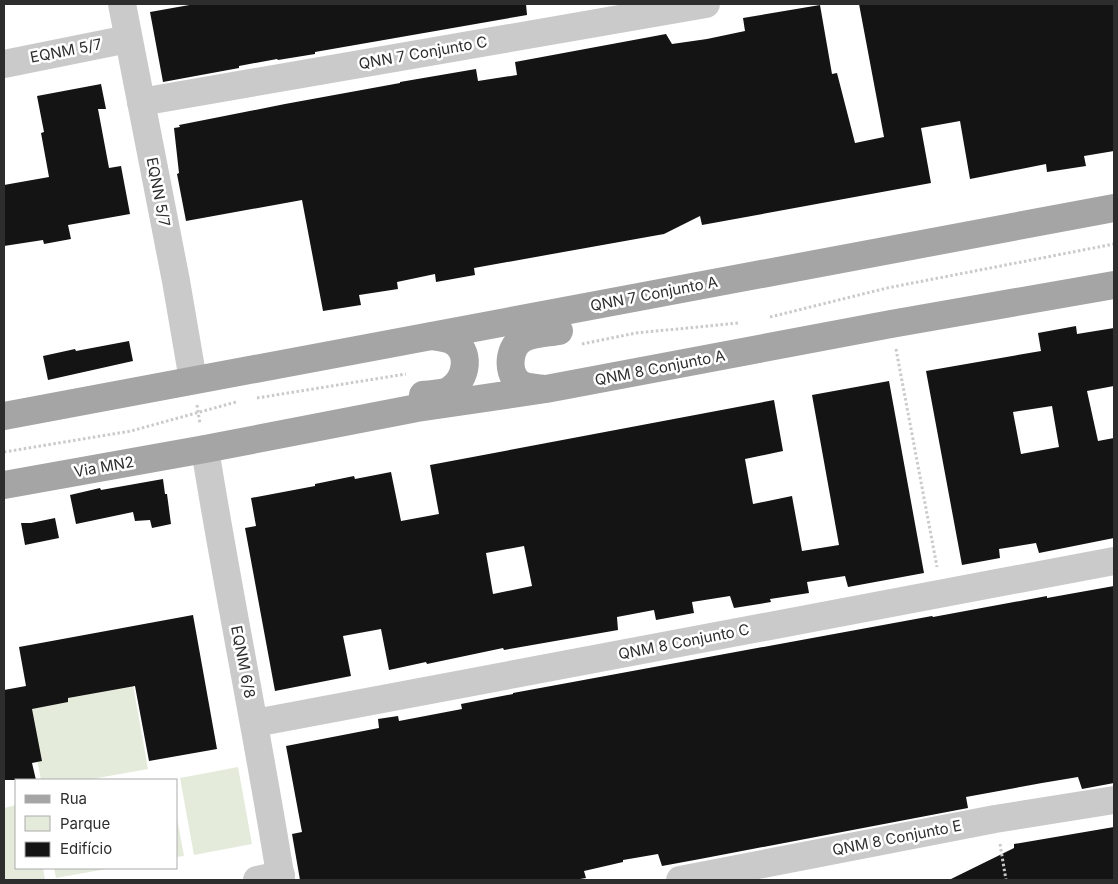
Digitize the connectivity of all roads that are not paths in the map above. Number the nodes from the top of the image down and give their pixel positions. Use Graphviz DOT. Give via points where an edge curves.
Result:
graph roads {
  1 [pos="122,4"];
  2 [pos="706,4"];
  3 [pos="128,39"];
  4 [pos="4,64"];
  5 [pos="141,102"];
  6 [pos="1114,208"];
  7 [pos="850,257"];
  8 [pos="1114,285"];
  9 [pos="432,336"];
  10 [pos="193,380"];
  11 [pos="546,390"];
  12 [pos="4,416"];
  13 [pos="193,451"];
  14 [pos="4,485"];
  15 [pos="1114,561"];
  16 [pos="255,724"];
  17 [pos="1114,800"];
  18 [pos="273,879"];
  19 [pos="680,880"];
  1 -- 3 [label="street, EQNN 5/7"];
  2 -- 5 [label="street, QNN 7 Conjunto C"];
  3 -- 4 [label="street, EQNM 5/7"];
  3 -- 5 [label="street, EQNN 5/7"];
  5 -- 10 [label="street, EQNN 5/7"];
  6 -- 7 [label="main road, QNN 7 Conjunto A"];
  7 -- 9 [label="main road, QNN 7 Conjunto A"];
  7 -- 11 [label="main road" via="727,299 523,338 513,350 511,370 518,382"];
  8 -- 11 [label="main road, QNM 8 Conjunto A"];
  9 -- 10 [label="main road, QNN 7 Conjunto A"];
  9 -- 13 [label="main road" via="452,340 464,356 464,373 449,391 264,422"];
  10 -- 12 [label="main road"];
  11 -- 13 [label="main road, QNM 8 Conjunto A" via="416,408"];
  13 -- 14 [label="main road, Via MN2"];
  13 -- 16 [label="street, EQNM 6/8" via="221,547"];
  15 -- 16 [label="street, QNM 8 Conjunto C"];
  16 -- 18 [label="street, EQNM 6/8"];
  17 -- 19 [label="street, QNM 8 Conjunto E" via="995,819"];
}
